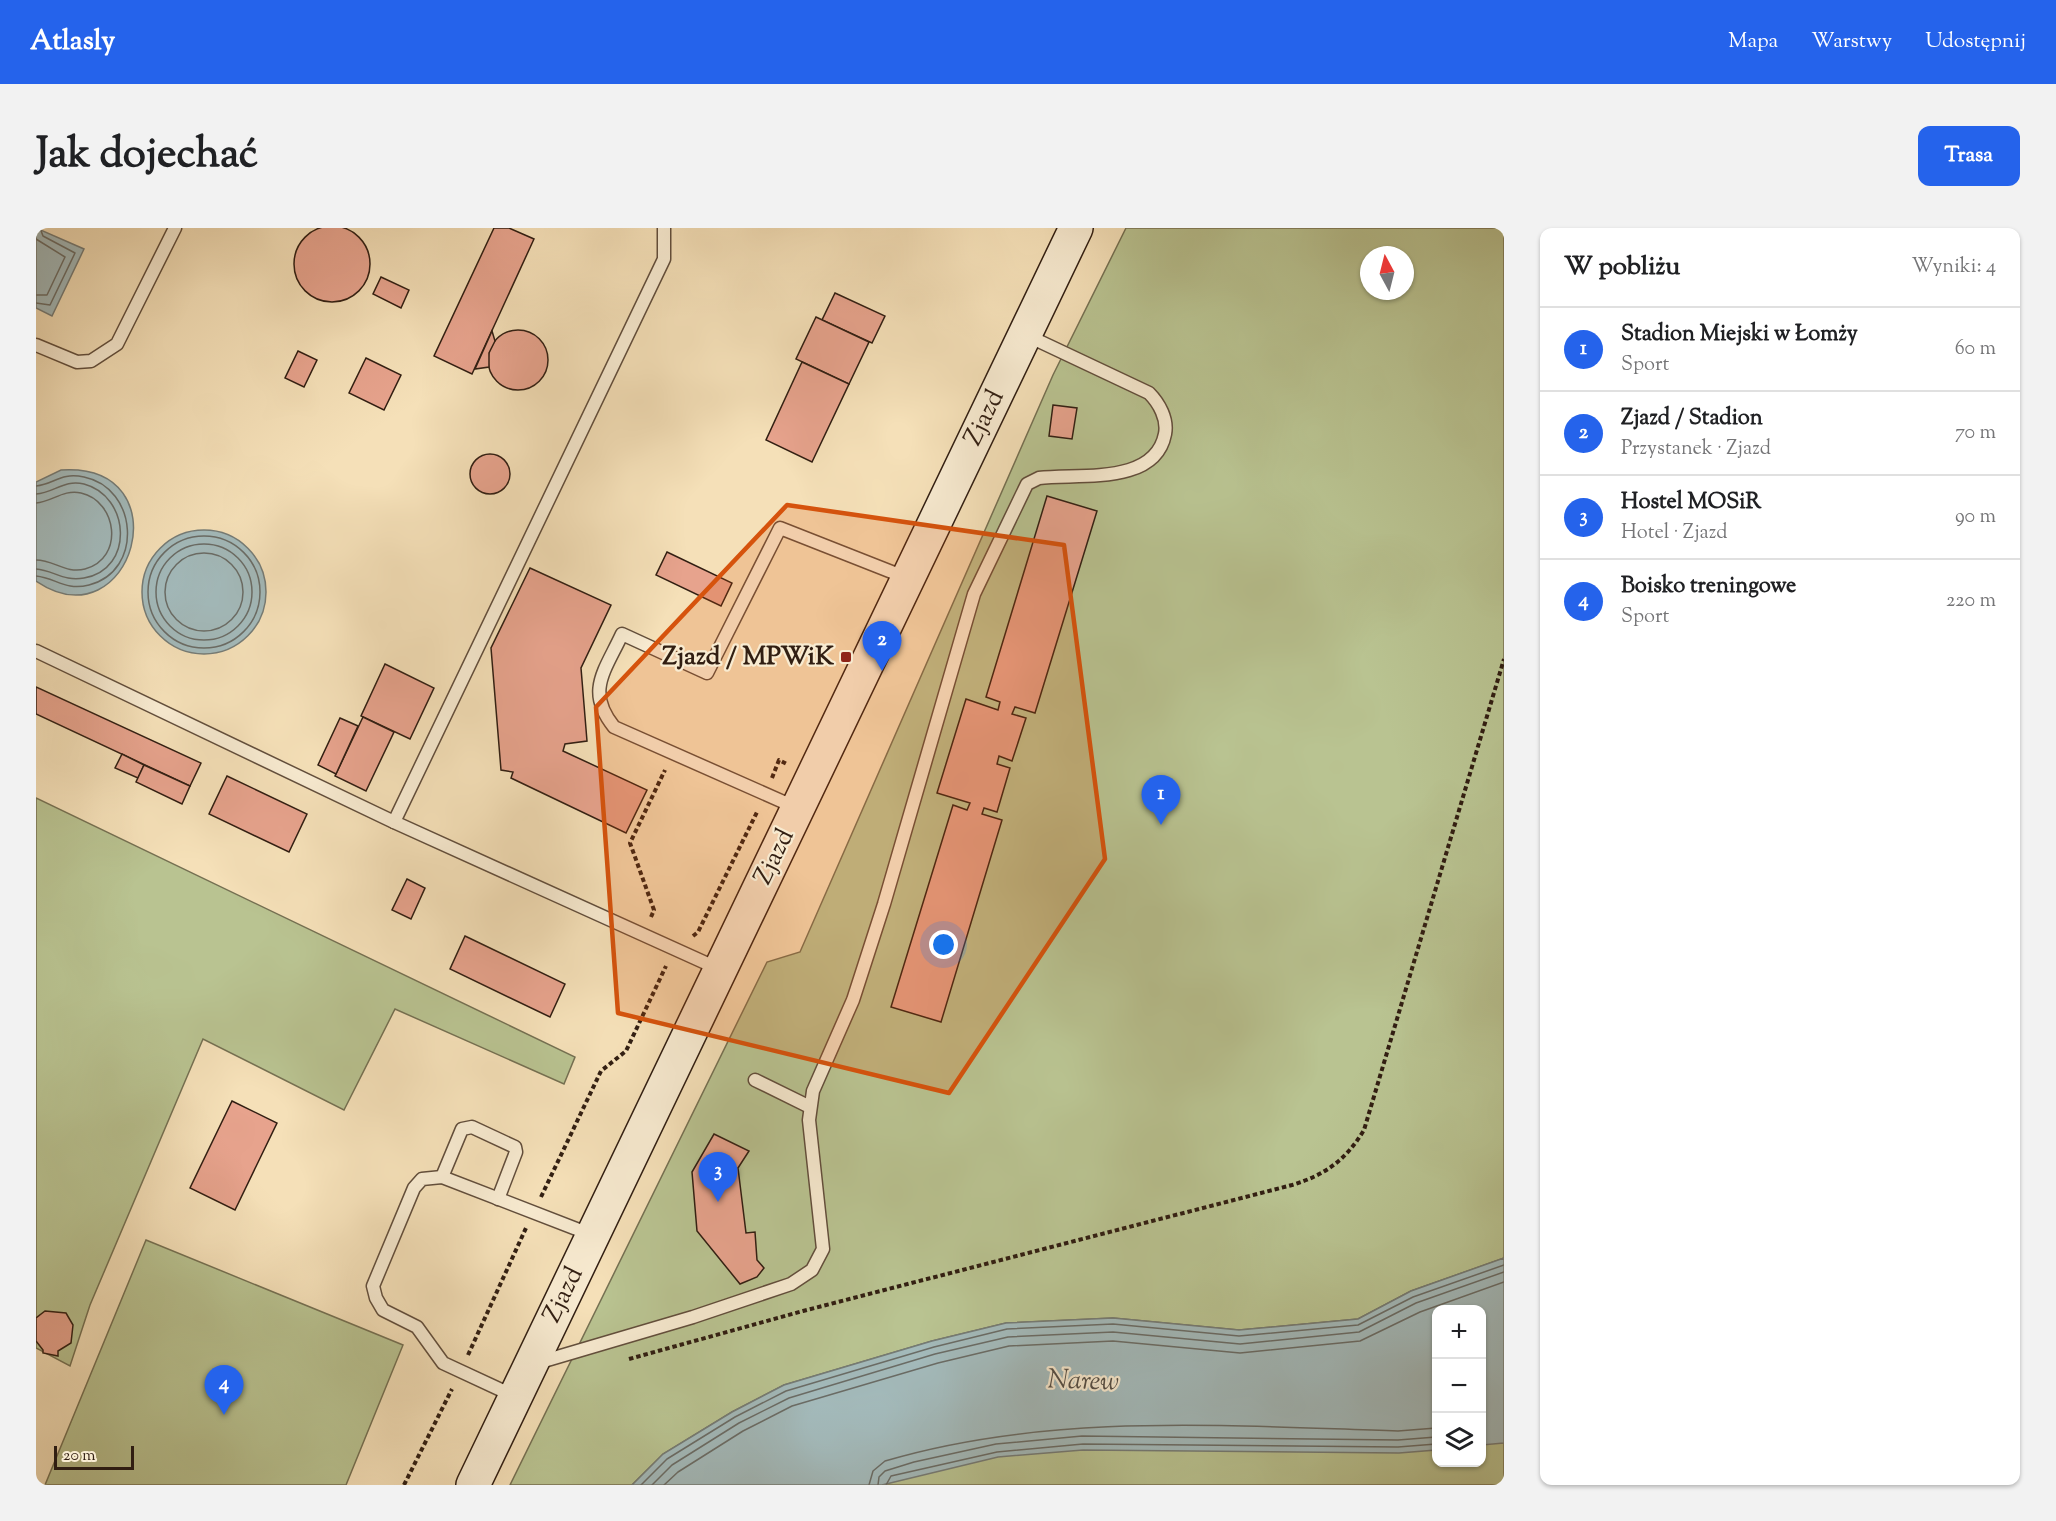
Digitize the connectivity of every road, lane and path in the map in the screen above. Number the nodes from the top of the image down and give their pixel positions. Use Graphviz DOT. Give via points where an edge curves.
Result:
graph roads {
  1 [pos="175,228"];
  2 [pos="664,228"];
  3 [pos="1076,228"];
  4 [pos="1025,335"];
  5 [pos="36,345"];
  6 [pos="908,579"];
  7 [pos="36,651"];
  8 [pos="1504,659"];
  9 [pos="673,754"];
  10 [pos="814,776"];
  11 [pos="765,795"];
  12 [pos="798,809"];
  13 [pos="394,822"];
  14 [pos="643,934"];
  15 [pos="675,947"];
  16 [pos="721,970"];
  17 [pos="754,1080"];
  18 [pos="810,1107"];
  19 [pos="442,1177"];
  20 [pos="498,1199"];
  21 [pos="533,1212"];
  22 [pos="593,1236"];
  23 [pos="625,1360"];
  24 [pos="530,1365"];
  25 [pos="460,1371"];
  26 [pos="515,1396"];
  27 [pos="404,1485"];
  28 [pos="473,1485"];
  1 -- 5 [label="lane" via="117,344 91,361 77,362"];
  2 -- 13 [label="lane" via="664,259"];
  3 -- 4 [label="main road, Zjazd"];
  4 -- 6 [label="main road, Zjazd"];
  4 -- 18 [label="lane" via="1149,393 1162,412 1164,437 1154,457 1135,470 1039,478 1027,484 974,594 884,904 853,1000 813,1091"];
  6 -- 9 [label="lane" via="780,528 707,673 622,634 598,686 601,711 614,727"];
  6 -- 10 [label="main road, Zjazd"];
  7 -- 13 [label="lane"];
  8 -- 23 [label="path" via="1364,1130 1335,1167 1292,1185"];
  9 -- 11 [label="lane"];
  9 -- 14 [label="path" via="630,843 654,910"];
  10 -- 11 [label="path" via="778,760"];
  10 -- 12 [label="main road, Zjazd"];
  11 -- 12 [label="lane"];
  11 -- 15 [label="path" via="698,932 691,937 681,935"];
  12 -- 16 [label="main road, Zjazd"];
  13 -- 14 [label="lane"];
  14 -- 15 [label="lane"];
  15 -- 16 [label="lane"];
  15 -- 21 [label="path" via="626,1051 601,1071"];
  16 -- 22 [label="main road, Zjazd"];
  17 -- 18 [label="lane"];
  18 -- 24 [label="lane" via="823,1241 821,1257 812,1270 790,1284 693,1317"];
  19 -- 20 [label="lane"];
  19 -- 20 [label="lane" via="462,1129 472,1127 515,1147"];
  19 -- 25 [label="lane" via="422,1179 414,1188 373,1286 383,1310 417,1327 443,1363"];
  20 -- 21 [label="lane"];
  21 -- 22 [label="lane"];
  21 -- 25 [label="path"];
  22 -- 24 [label="main road, Zjazd"];
  24 -- 26 [label="main road, Zjazd"];
  25 -- 26 [label="lane"];
  25 -- 27 [label="path"];
  26 -- 28 [label="main road, Zjazd"];
}
